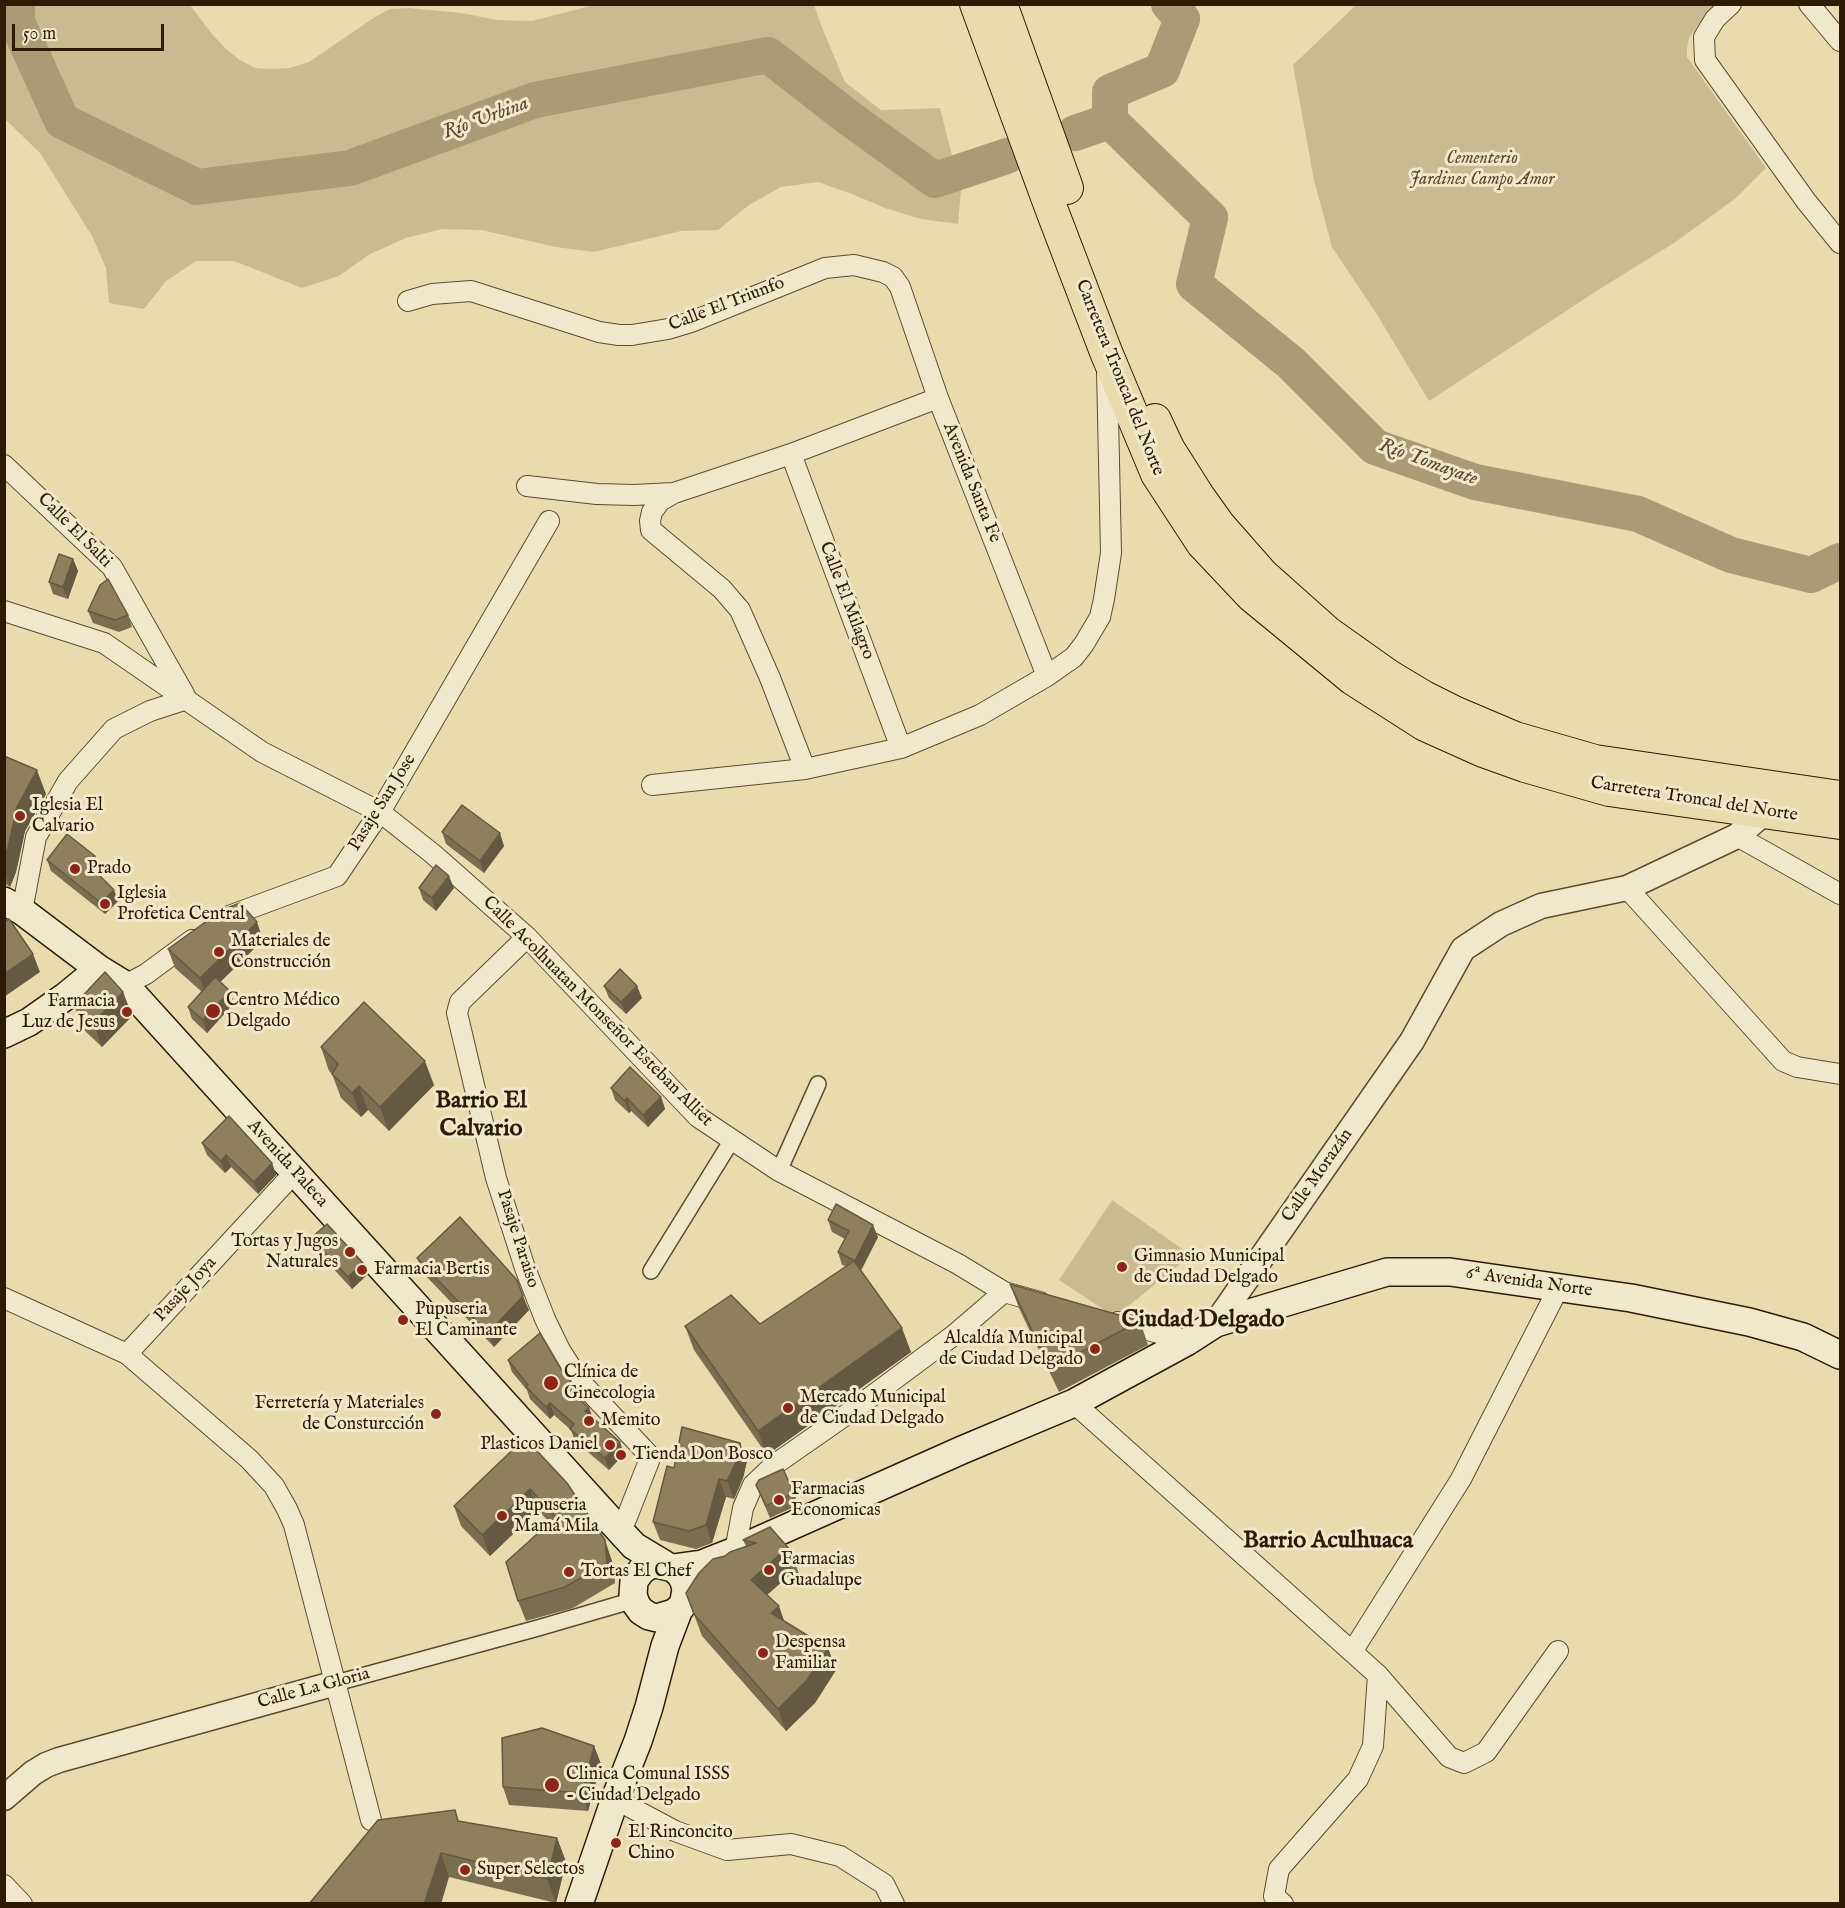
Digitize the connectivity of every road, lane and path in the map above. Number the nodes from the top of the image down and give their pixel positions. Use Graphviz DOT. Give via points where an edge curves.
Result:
graph roads {
  1 [pos="976,4"];
  2 [pos="1001,4"];
  3 [pos="1731,4"];
  4 [pos="1809,4"];
  5 [pos="1840,41"];
  6 [pos="1840,243"];
  7 [pos="900,287"];
  8 [pos="408,301"];
  9 [pos="1106,352"];
  10 [pos="938,398"];
  11 [pos="791,454"];
  12 [pos="4,465"];
  13 [pos="527,486"];
  14 [pos="674,493"];
  15 [pos="549,521"];
  16 [pos="4,611"];
  17 [pos="1047,676"];
  18 [pos="187,699"];
  19 [pos="901,748"];
  20 [pos="805,769"];
  21 [pos="652,785"];
  22 [pos="1840,797"];
  23 [pos="380,812"];
  24 [pos="1764,813"];
  25 [pos="1840,823"];
  26 [pos="1737,836"];
  27 [pos="1627,888"];
  28 [pos="1840,894"];
  29 [pos="13,906"];
  30 [pos="527,937"];
  31 [pos="99,969"];
  32 [pos="125,985"];
  33 [pos="4,1035"];
  34 [pos="1840,1074"];
  35 [pos="818,1084"];
  36 [pos="732,1140"];
  37 [pos="778,1171"];
  38 [pos="294,1173"];
  39 [pos="651,1271"];
  40 [pos="1559,1287"];
  41 [pos="1004,1292"];
  42 [pos="4,1298"];
  43 [pos="1061,1307"];
  44 [pos="1096,1316"];
  45 [pos="1216,1323"];
  46 [pos="1188,1341"];
  47 [pos="127,1354"];
  48 [pos="1840,1355"];
  49 [pos="1074,1403"];
  50 [pos="621,1532"];
  51 [pos="735,1551"];
  52 [pos="669,1566"];
  53 [pos="638,1596"];
  54 [pos="681,1605"];
  55 [pos="1558,1650"];
  56 [pos="1352,1652"];
  57 [pos="658,1671"];
  58 [pos="1378,1675"];
  59 [pos="336,1683"];
  60 [pos="4,1798"];
  61 [pos="615,1799"];
  62 [pos="371,1820"];
  63 [pos="4,1885"];
  64 [pos="22,1904"];
  65 [pos="579,1904"];
  66 [pos="894,1904"];
  67 [pos="1283,1904"];
  1 -- 9 [label="main road, Carretera Troncal del Norte"];
  2 -- 22 [label="main road, Carretera Troncal del Norte" via="1089,251 1168,448 1226,534 1263,575 1327,632 1389,676 1456,713 1515,738 1614,764"];
  3 -- 6 [label="street" via="1704,37 1705,60"];
  4 -- 5 [label="street"];
  7 -- 8 [label="street, Calle El Triunfo" via="892,277 866,267 825,268 691,322 632,335 599,332 471,291 432,294"];
  7 -- 10 [label="street, Avenida Santa Fe"];
  9 -- 17 [label="street" via="1111,546 1104,599 1097,622 1080,650"];
  9 -- 24 [label="main road, Carretera Troncal del Norte" via="1157,474 1202,543 1252,597 1353,679 1425,725 1526,766 1609,790"];
  10 -- 11 [label="street"];
  10 -- 17 [label="street, Avenida Santa Fe"];
  11 -- 14 [label="street"];
  11 -- 19 [label="street, Calle El Milagro"];
  12 -- 18 [label="street, Calle El Salti" via="112,567"];
  13 -- 14 [label="street" via="597,494"];
  14 -- 20 [label="street" via="655,508 651,530 722,589 740,610"];
  15 -- 23 [label="street, Pasaje San Jose"];
  16 -- 18 [label="street, Calle Acolhuatan Monseñor Esteban Alliet" via="104,643"];
  17 -- 19 [label="street" via="980,715"];
  18 -- 23 [label="street, Calle Acolhuatan Monseñor Esteban Alliet" via="262,752"];
  18 -- 29 [label="street" via="114,729 68,782 36,837"];
  19 -- 20 [label="street"];
  20 -- 21 [label="street"];
  23 -- 30 [label="street, Calle Acolhuatan Monseñor Esteban Alliet"];
  23 -- 32 [label="street, Pasaje San Jose" via="337,876 223,917"];
  24 -- 25 [label="main road, Carretera Troncal del Norte"];
  24 -- 26 [label="street, Calle Morazán"];
  26 -- 27 [label="street, Calle Morazán"];
  26 -- 28 [label="street"];
  27 -- 34 [label="street" via="1783,1061"];
  27 -- 45 [label="street, Calle Morazán" via="1540,906 1501,924 1463,949 1412,1041"];
  29 -- 31 [label="main road, Avenida Paleca"];
  30 -- 36 [label="street, Calle Acolhuatan Monseñor Esteban Alliet" via="698,1117"];
  30 -- 50 [label="street, Pasaje Paraiso" via="460,1002 457,1013 496,1178 545,1319 579,1380 649,1455"];
  31 -- 32 [label="main road, Avenida Paleca"];
  31 -- 33 [label="main road" via="29,1022"];
  32 -- 38 [label="main road, Avenida Paleca"];
  35 -- 37 [label="street"];
  36 -- 37 [label="street, Calle Acolhuatan Monseñor Esteban Alliet"];
  36 -- 39 [label="street"];
  37 -- 41 [label="street, Calle Acolhuatan Monseñor Esteban Alliet"];
  38 -- 47 [label="street, Pasaje Joya"];
  38 -- 50 [label="main road, Avenida Paleca"];
  40 -- 45 [label="main road, 6ª Avenida Norte" via="1450,1272 1387,1272"];
  40 -- 48 [label="main road, 6ª Avenida Norte" via="1749,1322 1803,1337"];
  40 -- 56 [label="street" via="1461,1479"];
  41 -- 43 [label="street, Calle Acolhuatan Monseñor Esteban Alliet"];
  41 -- 51 [label="street" via="853,1410 774,1465 753,1485 743,1508"];
  42 -- 47 [label="street"];
  44 -- 46 [label="street"];
  45 -- 46 [label="main road, Calle Morazán"];
  46 -- 49 [label="main road, Calle Morazán"];
  47 -- 59 [label="street" via="249,1459 281,1496 294,1525"];
  49 -- 51 [label="main road, Calle Morazán"];
  49 -- 56 [label="street"];
  50 -- 52 [label="main road, Avenida Paleca" via="643,1552"];
  50 -- 53 [label="main road, Avenida Paleca" via="631,1551"];
  51 -- 52 [label="main road, Calle Morazán" via="702,1564"];
  51 -- 54 [label="main road, Calle Morazán" via="711,1569"];
  52 -- 53 [label="main road" via="648,1566"];
  52 -- 54 [label="main road" via="684,1581 686,1590"];
  53 -- 54 [label="main road" via="657,1617 666,1617"];
  53 -- 57 [label="main road, Avenida Paleca" via="658,1641"];
  53 -- 59 [label="street, Calle La Gloria" via="538,1628"];
  54 -- 57 [label="main road, Avenida Paleca"];
  55 -- 58 [label="street" via="1486,1752 1464,1763 1449,1757"];
  56 -- 58 [label="street"];
  57 -- 61 [label="main road, Avenida Paleca" via="642,1730"];
  58 -- 67 [label="street" via="1373,1746 1358,1779 1279,1869 1274,1896"];
  59 -- 60 [label="street, Calle La Gloria" via="46,1764"];
  59 -- 62 [label="street"];
  61 -- 65 [label="main road, Avenida Paleca"];
  61 -- 66 [label="street" via="675,1831 727,1850 791,1844 840,1856 884,1884"];
  63 -- 64 [label="street"];
}
